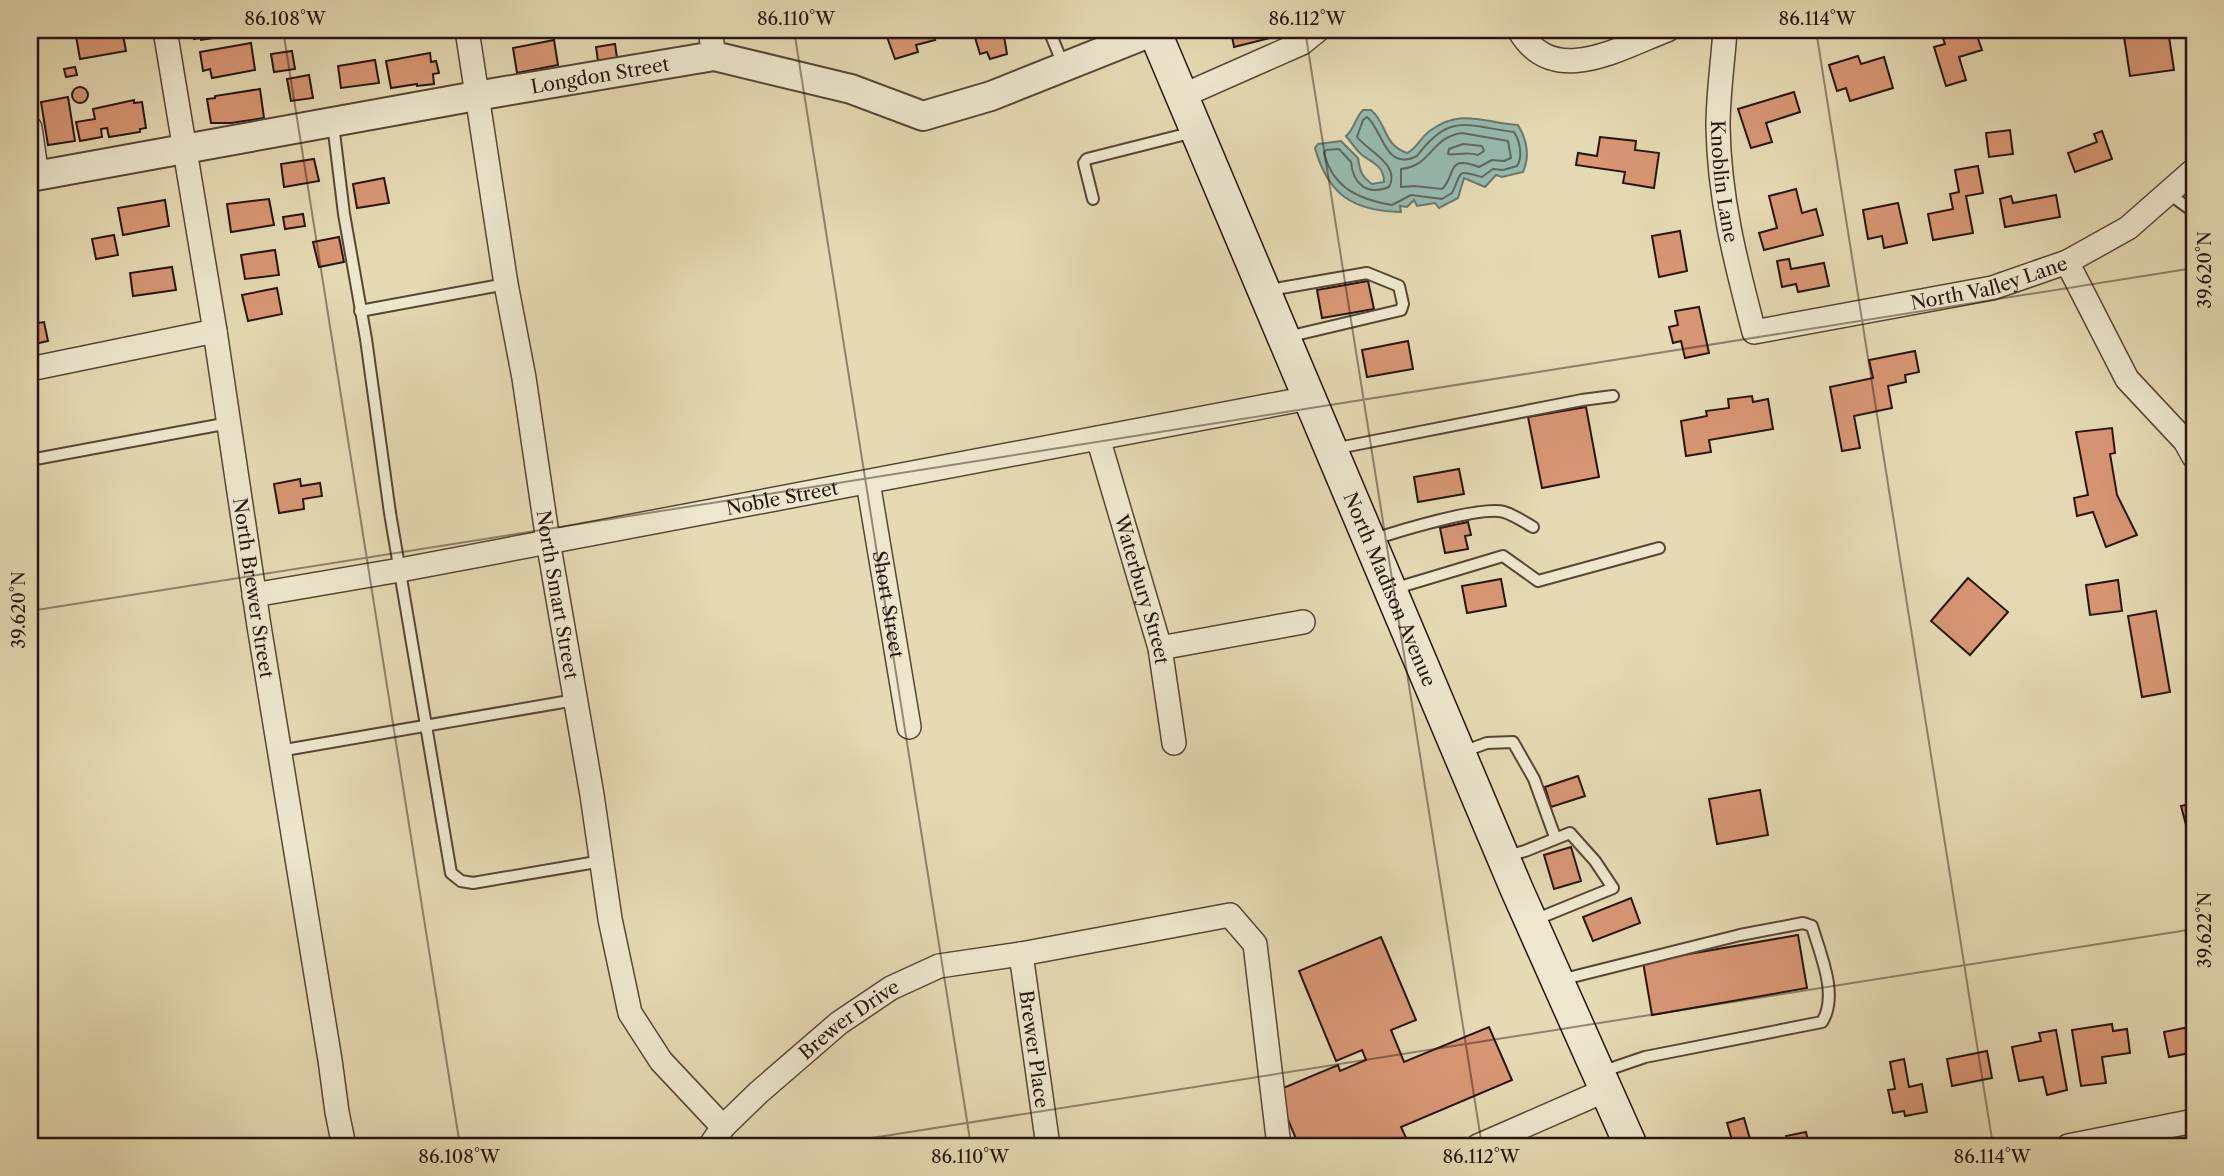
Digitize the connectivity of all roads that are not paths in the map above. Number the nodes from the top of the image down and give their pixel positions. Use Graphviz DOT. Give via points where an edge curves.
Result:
graph roads {
  1 [pos="165,30"];
  2 [pos="467,30"];
  3 [pos="1049,30"];
  4 [pos="1318,30"];
  5 [pos="1667,30"];
  6 [pos="1725,30"];
  7 [pos="1154,31"];
  8 [pos="1523,37"];
  9 [pos="712,43"];
  10 [pos="1064,67"];
  11 [pos="476,96"];
  12 [pos="1181,96"];
  13 [pos="333,123"];
  14 [pos="30,128"];
  15 [pos="1196,131"];
  16 [pos="185,149"];
  17 [pos="2194,170"];
  18 [pos="33,176"];
  19 [pos="2168,193"];
  20 [pos="1093,199"];
  21 [pos="2194,212"];
  22 [pos="2067,262"];
  23 [pos="506,284"];
  24 [pos="1265,294"];
  25 [pos="360,311"];
  26 [pos="215,331"];
  27 [pos="1754,332"];
  28 [pos="1283,338"];
  29 [pos="30,369"];
  30 [pos="1613,396"];
  31 [pos="1309,398"];
  32 [pos="229,423"];
  33 [pos="1098,438"];
  34 [pos="1330,449"];
  35 [pos="2194,457"];
  36 [pos="30,460"];
  37 [pos="868,482"];
  38 [pos="1533,527"];
  39 [pos="548,541"];
  40 [pos="1369,541"];
  41 [pos="1659,548"];
  42 [pos="400,570"];
  43 [pos="1390,590"];
  44 [pos="254,595"];
  45 [pos="1303,622"];
  46 [pos="1160,648"];
  47 [pos="575,700"];
  48 [pos="425,726"];
  49 [pos="909,727"];
  50 [pos="1174,743"];
  51 [pos="279,751"];
  52 [pos="1460,753"];
  53 [pos="1555,838"];
  54 [pos="1503,856"];
  55 [pos="602,861"];
  56 [pos="1532,921"];
  57 [pos="1021,954"];
  58 [pos="1558,980"];
  59 [pos="1602,1082"];
  60 [pos="2194,1121"];
  61 [pos="717,1137"];
  62 [pos="2078,1145"];
  63 [pos="344,1146"];
  64 [pos="1048,1146"];
  65 [pos="1279,1146"];
  66 [pos="1478,1146"];
  67 [pos="1631,1146"];
  1 -- 16 [label="street, North Brewer Street"];
  2 -- 11 [label="street, North Smart Street"];
  3 -- 10 [label="lane"];
  4 -- 12 [label="street" via="1302,43"];
  5 -- 8 [label="street" via="1587,60 1567,62 1549,58"];
  6 -- 27 [label="street, Knoblin Lane" via="1718,125 1724,195"];
  7 -- 10 [label="street, Longdon Street"];
  7 -- 12 [label="main road, North Madison Avenue"];
  9 -- 10 [label="street, Longdon Street" via="923,116"];
  9 -- 11 [label="street, Longdon Street"];
  11 -- 13 [label="street, Longdon Street"];
  11 -- 23 [label="street, North Smart Street"];
  12 -- 15 [label="main road, North Madison Avenue"];
  13 -- 16 [label="street, Longdon Street"];
  13 -- 25 [label="lane"];
  14 -- 18 [label="street"];
  15 -- 20 [label="lane" via="1087,159 1084,163"];
  15 -- 24 [label="main road, North Madison Avenue"];
  16 -- 18 [label="street, Longdon Street"];
  16 -- 26 [label="street, North Brewer Street"];
  17 -- 19 [label="street, North Valley Lane"];
  19 -- 21 [label="lane"];
  19 -- 22 [label="street, North Valley Lane" via="2129,228"];
  22 -- 27 [label="street, North Valley Lane" via="1992,288"];
  22 -- 35 [label="street" via="2127,379 2185,441"];
  23 -- 25 [label="lane"];
  23 -- 39 [label="street, North Smart Street"];
  24 -- 28 [label="main road, North Madison Avenue"];
  24 -- 28 [label="lane" via="1367,273 1399,286 1401,310"];
  25 -- 42 [label="lane"];
  26 -- 29 [label="street"];
  26 -- 32 [label="street, North Brewer Street"];
  28 -- 31 [label="main road, North Madison Avenue"];
  30 -- 34 [label="lane"];
  31 -- 33 [label="street, Noble Street"];
  31 -- 34 [label="main road, North Madison Avenue"];
  32 -- 36 [label="lane"];
  32 -- 44 [label="street, North Brewer Street"];
  33 -- 37 [label="street, Noble Street"];
  33 -- 46 [label="street, Waterbury Street"];
  34 -- 40 [label="main road, North Madison Avenue"];
  37 -- 39 [label="street, Noble Street"];
  37 -- 49 [label="street, Short Street"];
  38 -- 40 [label="lane" via="1503,511 1486,511"];
  39 -- 42 [label="street, Noble Street"];
  39 -- 47 [label="street, North Smart Street"];
  40 -- 43 [label="main road, North Madison Avenue"];
  41 -- 43 [label="lane" via="1538,581 1503,556"];
  42 -- 44 [label="street, Noble Street"];
  42 -- 48 [label="lane"];
  43 -- 52 [label="main road, North Madison Avenue"];
  44 -- 51 [label="street, North Brewer Street"];
  45 -- 46 [label="street"];
  46 -- 50 [label="street, Waterbury Street"];
  47 -- 48 [label="lane"];
  47 -- 55 [label="street, North Smart Street"];
  48 -- 51 [label="lane"];
  48 -- 55 [label="lane" via="451,873 461,881 473,883"];
  51 -- 63 [label="street, North Brewer Street"];
  52 -- 53 [label="lane" via="1487,743 1513,742 1534,779"];
  52 -- 54 [label="main road, North Madison Avenue"];
  53 -- 54 [label="lane"];
  53 -- 56 [label="lane" via="1570,833 1613,888"];
  54 -- 56 [label="main road, North Madison Avenue"];
  55 -- 61 [label="street, North Smart Street" via="630,1013"];
  56 -- 58 [label="main road, North Madison Avenue"];
  57 -- 61 [label="street, Brewer Drive" via="939,966 891,988 796,1059"];
  57 -- 64 [label="street, Brewer Place"];
  57 -- 65 [label="street, Brewer Drive" via="1230,915 1255,944"];
  58 -- 59 [label="main road, North Madison Avenue"];
  58 -- 59 [label="lane" via="1751,933 1803,923 1812,926 1829,994 1830,1010 1822,1022 1645,1057"];
  59 -- 66 [label="street"];
  59 -- 67 [label="main road, North Madison Avenue"];
  60 -- 62 [label="street"];
}
